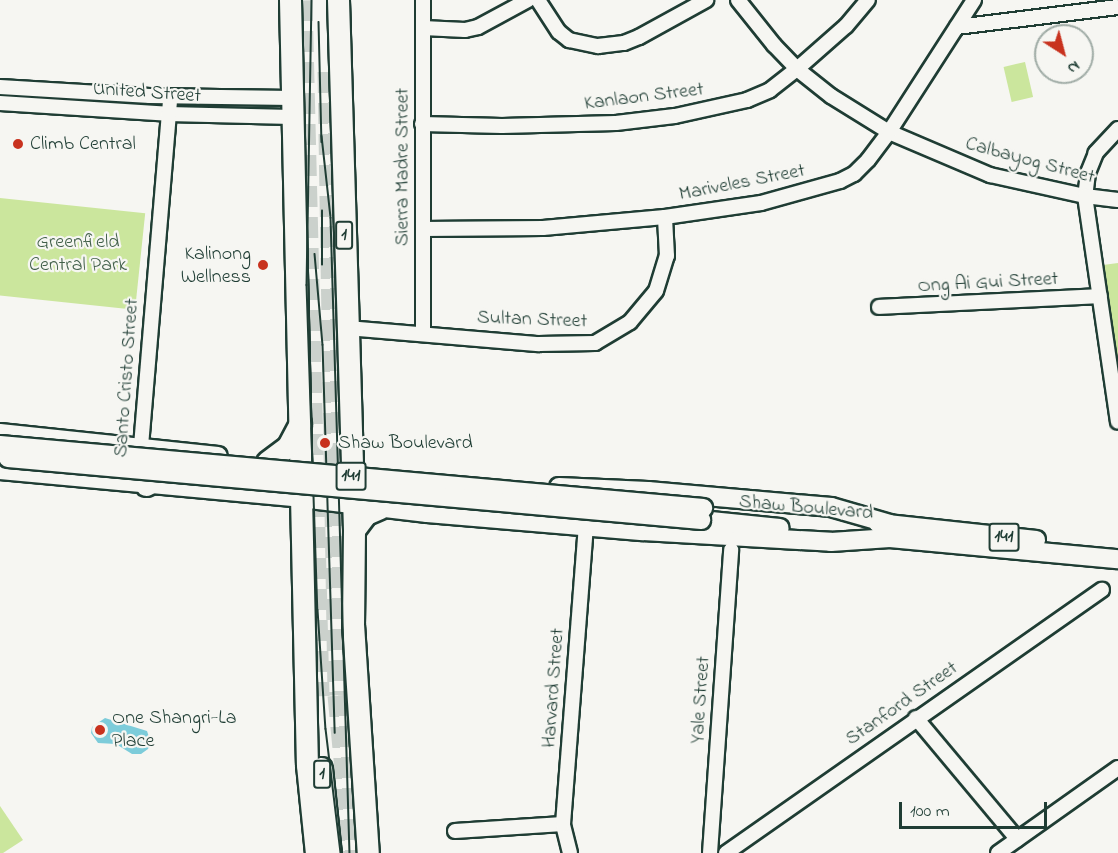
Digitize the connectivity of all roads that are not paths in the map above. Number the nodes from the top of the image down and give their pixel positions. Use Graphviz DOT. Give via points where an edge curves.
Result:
graph roads {
  1 [pos="290,0"];
  2 [pos="326,0"];
  3 [pos="338,0"];
  4 [pos="423,0"];
  5 [pos="528,0"];
  6 [pos="538,0"];
  7 [pos="706,0"];
  8 [pos="738,0"];
  9 [pos="868,0"];
  10 [pos="974,0"];
  11 [pos="1118,7"];
  12 [pos="980,24"];
  13 [pos="957,27"];
  14 [pos="423,28"];
  15 [pos="797,69"];
  16 [pos="328,71"];
  17 [pos="0,87"];
  18 [pos="170,97"];
  19 [pos="0,103"];
  20 [pos="283,108"];
  21 [pos="168,114"];
  22 [pos="422,124"];
  23 [pos="1118,129"];
  24 [pos="889,132"];
  25 [pos="1085,196"];
  26 [pos="1118,200"];
  27 [pos="665,218"];
  28 [pos="423,229"];
  29 [pos="1100,296"];
  30 [pos="879,308"];
  31 [pos="347,328"];
  32 [pos="423,333"];
  33 [pos="1116,396"];
  34 [pos="1118,422"];
  35 [pos="300,423"];
  36 [pos="0,433"];
  37 [pos="119,444"];
  38 [pos="0,445"];
  39 [pos="141,447"];
  40 [pos="0,457"];
  41 [pos="267,462"];
  42 [pos="0,470"];
  43 [pos="117,481"];
  44 [pos="301,482"];
  45 [pos="142,484"];
  46 [pos="352,487"];
  47 [pos="472,498"];
  48 [pos="595,507"];
  49 [pos="380,508"];
  50 [pos="702,514"];
  51 [pos="354,530"];
  52 [pos="890,531"];
  53 [pos="1118,548"];
  54 [pos="731,549"];
  55 [pos="1118,558"];
  56 [pos="1102,590"];
  57 [pos="319,696"];
  58 [pos="916,718"];
  59 [pos="1118,768"];
  60 [pos="563,824"];
  61 [pos="456,831"];
  62 [pos="1017,839"];
  63 [pos="316,853"];
  64 [pos="330,853"];
  65 [pos="368,853"];
  66 [pos="570,853"];
  67 [pos="710,853"];
  68 [pos="726,853"];
  69 [pos="998,853"];
  1 -- 20 [label="highway, 1"];
  2 -- 16 [label="highway"];
  3 -- 31 [label="highway, 1"];
  4 -- 14 [label="street, Sierra Madre Street"];
  5 -- 14 [label="street" via="478,27"];
  6 -- 7 [label="street" via="559,32 569,40 598,46 639,37"];
  8 -- 15 [label="street, Calbayog Street"];
  9 -- 15 [label="street, Kanlaon Street" via="846,26"];
  10 -- 12 [label="street"];
  10 -- 13 [label="street, Mariveles Street"];
  11 -- 12 [label="street"];
  12 -- 13 [label="street"];
  13 -- 24 [label="street, Mariveles Street"];
  14 -- 22 [label="street, Sierra Madre Street"];
  15 -- 22 [label="street, Kanlaon Street" via="770,90 747,99 675,116 558,125"];
  15 -- 24 [label="street, Calbayog Street" via="831,96"];
  17 -- 18 [label="street, United Street"];
  18 -- 20 [label="street, United Street"];
  18 -- 21 [label="street, Santo Cristo Street"];
  19 -- 21 [label="street, United Street"];
  20 -- 21 [label="street, United Street"];
  20 -- 35 [label="highway, 1"];
  21 -- 39 [label="street, Santo Cristo Street"];
  22 -- 28 [label="street, Sierra Madre Street"];
  23 -- 25 [label="street" via="1096,153"];
  24 -- 25 [label="street, Calbayog Street" via="990,175"];
  24 -- 27 [label="street, Mariveles Street" via="854,174 840,181 761,203"];
  25 -- 26 [label="street, Calbayog Street"];
  25 -- 29 [label="street"];
  27 -- 28 [label="street, Mariveles Street" via="543,228"];
  27 -- 32 [label="street, Sultan Street" via="667,255 656,291 630,322 603,339 581,345 539,344"];
  28 -- 32 [label="street, Sierra Madre Street"];
  29 -- 30 [label="street, Ong Ai Gui Street"];
  29 -- 33 [label="street"];
  31 -- 32 [label="street, Sultan Street"];
  31 -- 46 [label="highway, 1"];
  33 -- 34 [label="street"];
  35 -- 41 [label="highway" via="288,446"];
  35 -- 44 [label="highway, 1"];
  36 -- 37 [label="main road, 141"];
  37 -- 39 [label="main road, 141"];
  37 -- 43 [label="main road" via="124,463"];
  38 -- 50 [label="main road, Shaw Boulevard / 141, bridge"];
  39 -- 41 [label="main road, 141"];
  39 -- 45 [label="street, Santo Cristo Street"];
  40 -- 50 [label="main road, Shaw Boulevard / 141, bridge"];
  41 -- 44 [label="main road, 141"];
  42 -- 43 [label="main road"];
  43 -- 45 [label="main road"];
  44 -- 45 [label="highway" via="198,472 163,476"];
  44 -- 46 [label="main road, 141"];
  44 -- 46 [label="highway" via="336,480"];
  44 -- 63 [label="highway, 1" via="307,765"];
  46 -- 47 [label="highway"];
  46 -- 49 [label="main road, 141"];
  46 -- 51 [label="highway, 1"];
  47 -- 48 [label="highway"];
  47 -- 49 [label="main road, 141"];
  48 -- 52 [label="main road, Shaw Boulevard / 141" via="831,542"];
  48 -- 52 [label="main road, Shaw Boulevard / 141" via="831,507"];
  48 -- 60 [label="street, Harvard Street"];
  49 -- 51 [label="highway" via="366,514"];
  50 -- 52 [label="main road, Shaw Boulevard / 141"];
  51 -- 65 [label="highway, 1" via="353,624"];
  52 -- 53 [label="main road, Shaw Boulevard / 141"];
  52 -- 55 [label="main road, Shaw Boulevard / 141"];
  54 -- 67 [label="street, Yale Street"];
  56 -- 58 [label="street, Stanford Street"];
  57 -- 64 [label="highway, 1" via="322,782"];
  58 -- 62 [label="street"];
  58 -- 68 [label="street, Stanford Street"];
  59 -- 62 [label="street"];
  60 -- 61 [label="street"];
  60 -- 66 [label="street, Harvard Street"];
  62 -- 69 [label="street"];
}
